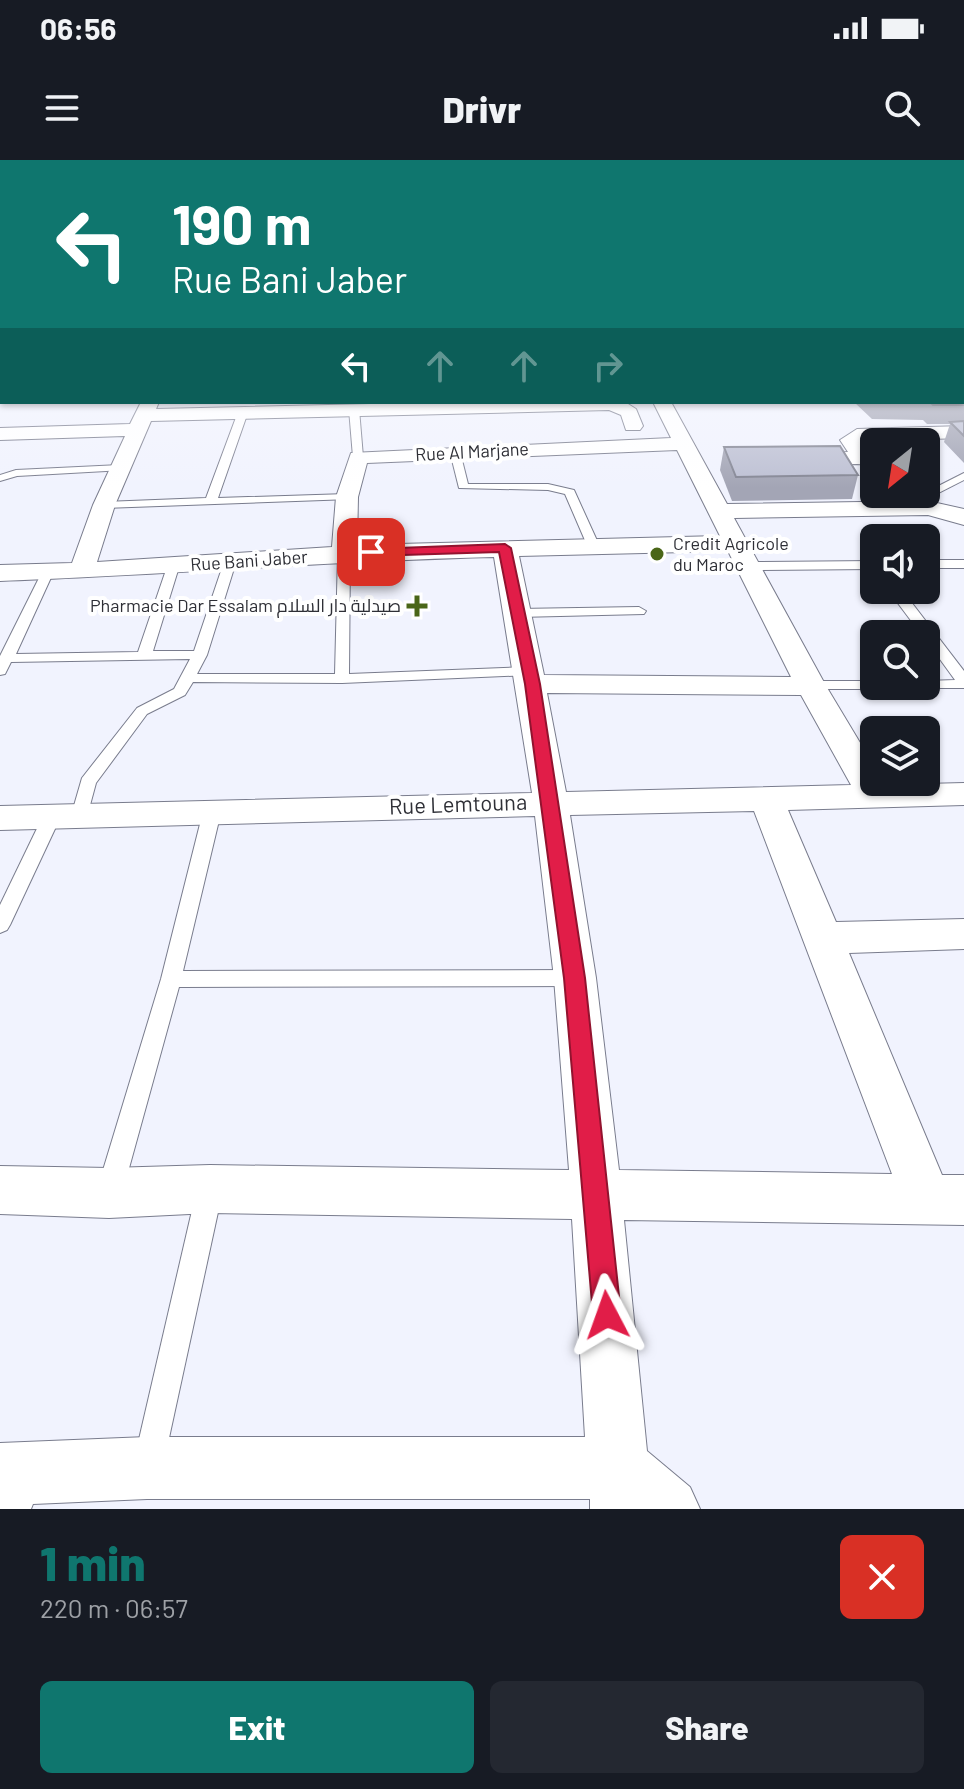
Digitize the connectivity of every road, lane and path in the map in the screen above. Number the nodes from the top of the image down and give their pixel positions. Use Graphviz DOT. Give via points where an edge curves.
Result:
graph roads {
  1 [pos="663,404"];
  2 [pos="354,409"];
  3 [pos="243,412"];
  4 [pos="143,416"];
  5 [pos="633,426"];
  6 [pos="964,432"];
  7 [pos="940,433"];
  8 [pos="0,434"];
  9 [pos="860,435"];
  10 [pos="455,452"];
  11 [pos="688,452"];
  12 [pos="860,455"];
  13 [pos="358,457"];
  14 [pos="786,459"];
  15 [pos="724,460"];
  16 [pos="860,464"];
  17 [pos="120,468"];
  18 [pos="964,476"];
  19 [pos="0,478"];
  20 [pos="940,485"];
  21 [pos="347,497"];
  22 [pos="211,501"];
  23 [pos="860,502"];
  24 [pos="104,505"];
  25 [pos="936,508"];
  26 [pos="720,511"];
  27 [pos="964,518"];
  28 [pos="593,545"];
  29 [pos="505,548"];
  30 [pos="344,553"];
  31 [pos="744,555"];
  32 [pos="230,562"];
  33 [pos="860,564"];
  34 [pos="940,564"];
  35 [pos="964,564"];
  36 [pos="173,567"];
  37 [pos="82,570"];
  38 [pos="48,571"];
  39 [pos="0,573"];
  40 [pos="905,604"];
  41 [pos="639,611"];
  42 [pos="518,613"];
  43 [pos="200,655"];
  44 [pos="144,656"];
  45 [pos="3,664"];
  46 [pos="188,678"];
  47 [pos="531,678"];
  48 [pos="342,679"];
  49 [pos="964,683"];
  50 [pos="940,684"];
  51 [pos="860,685"];
  52 [pos="811,686"];
  53 [pos="964,794"];
  54 [pos="875,797"];
  55 [pos="767,800"];
  56 [pos="551,802"];
  57 [pos="212,812"];
  58 [pos="66,816"];
  59 [pos="0,818"];
  60 [pos="0,925"];
  61 [pos="964,934"];
  62 [pos="824,938"];
  63 [pos="575,978"];
  64 [pos="171,979"];
  65 [pos="210,1189"];
  66 [pos="0,1190"];
  67 [pos="109,1193"];
  68 [pos="597,1193"];
  69 [pos="945,1200"];
  70 [pos="147,1468"];
  71 [pos="3,1485"];
  72 [pos="620,1488"];
  73 [pos="668,1509"];
  1 -- 11 [label="street"];
  2 -- 3 [label="street"];
  2 -- 5 [label="street" via="609,404 627,409"];
  2 -- 13 [label="lane"];
  3 -- 4 [label="street"];
  3 -- 22 [label="lane"];
  4 -- 8 [label="street"];
  4 -- 17 [label="street"];
  6 -- 7 [label="street"];
  9 -- 12 [label="street" via="850,440"];
  10 -- 11 [label="street, Rue Al Marjane"];
  10 -- 13 [label="street, Rue Al Marjane"];
  10 -- 28 [label="lane" via="463,486 570,492"];
  11 -- 15 [label="street, Rue Al Marjane"];
  11 -- 26 [label="street"];
  13 -- 21 [label="street"];
  14 -- 16 [label="street"];
  17 -- 19 [label="lane"];
  17 -- 24 [label="street"];
  18 -- 20 [label="lane"];
  21 -- 22 [label="lane"];
  21 -- 30 [label="street"];
  22 -- 24 [label="lane"];
  23 -- 26 [label="street"];
  24 -- 37 [label="street"];
  25 -- 27 [label="street"];
  26 -- 31 [label="street"];
  28 -- 29 [label="street, Rue Bani Jaber"];
  28 -- 31 [label="street, Rue Bani Jaber"];
  29 -- 30 [label="street, Rue Bani Jaber"];
  29 -- 42 [label="street"];
  30 -- 32 [label="street, Rue Bani Jaber"];
  30 -- 48 [label="lane"];
  31 -- 33 [label="lane"];
  31 -- 52 [label="street"];
  32 -- 36 [label="street, Rue Bani Jaber"];
  32 -- 43 [label="lane"];
  34 -- 35 [label="lane"];
  36 -- 37 [label="street, Rue Bani Jaber"];
  36 -- 44 [label="lane"];
  37 -- 38 [label="street, Rue Bani Jaber"];
  38 -- 39 [label="street, Rue Bani Jaber"];
  38 -- 45 [label="lane"];
  40 -- 49 [label="lane"];
  41 -- 42 [label="lane"];
  42 -- 47 [label="street"];
  43 -- 44 [label="lane"];
  43 -- 46 [label="lane"];
  44 -- 45 [label="lane"];
  46 -- 48 [label="lane"];
  46 -- 58 [label="lane" via="180,692 142,711"];
  47 -- 48 [label="lane"];
  47 -- 52 [label="street"];
  47 -- 56 [label="street"];
  49 -- 50 [label="lane"];
  51 -- 52 [label="lane"];
  52 -- 54 [label="street"];
  53 -- 54 [label="street, Rue Lemtouna"];
  54 -- 55 [label="street, Rue Lemtouna"];
  55 -- 56 [label="street, Rue Lemtouna"];
  55 -- 62 [label="street"];
  56 -- 57 [label="street, Rue Lemtouna"];
  56 -- 63 [label="street"];
  57 -- 58 [label="street, Rue Lemtouna"];
  57 -- 64 [label="lane"];
  58 -- 59 [label="street, Rue Lemtouna"];
  58 -- 60 [label="lane"];
  61 -- 62 [label="street"];
  62 -- 69 [label="street"];
  63 -- 64 [label="lane"];
  63 -- 68 [label="street"];
  64 -- 67 [label="lane"];
  65 -- 67 [label="street"];
  65 -- 68 [label="street"];
  65 -- 70 [label="lane"];
  66 -- 67 [label="street"];
  68 -- 69 [label="street"];
  68 -- 72 [label="street"];
  70 -- 71 [label="street"];
  70 -- 72 [label="street"];
  72 -- 73 [label="street"];
}
